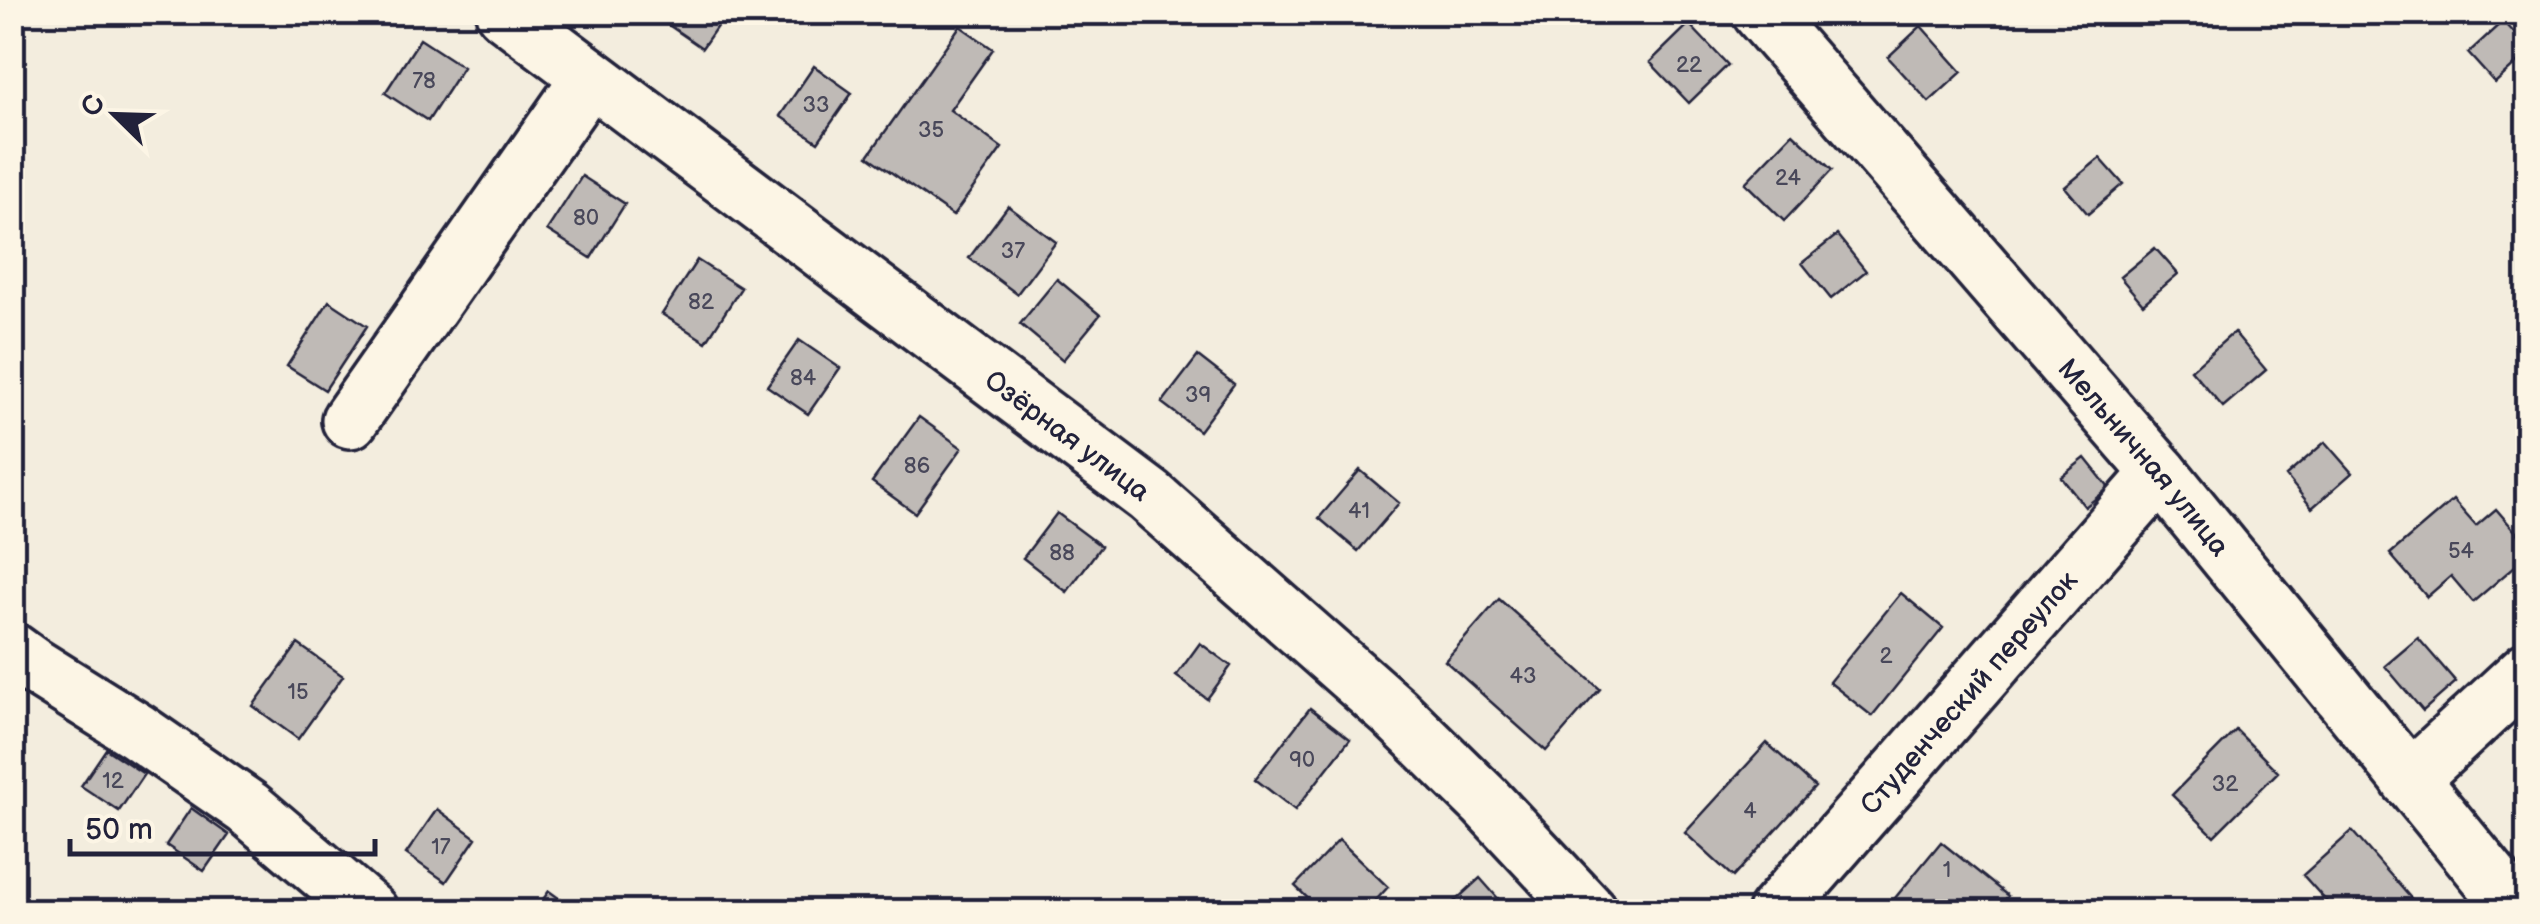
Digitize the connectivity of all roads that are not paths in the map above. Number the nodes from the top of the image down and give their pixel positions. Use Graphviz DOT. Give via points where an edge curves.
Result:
graph roads {
  1 [pos="504,12"];
  2 [pos="1760,12"];
  3 [pos="590,77"];
  4 [pos="350,420"];
  5 [pos="2160,473"];
  6 [pos="18,668"];
  7 [pos="2528,670"];
  8 [pos="2410,780"];
  9 [pos="370,912"];
  10 [pos="1589,912"];
  11 [pos="1776,912"];
  12 [pos="2518,912"];
  1 -- 3 [label="street, Озёрная улица"];
  2 -- 5 [label="street, Мельничная улица"];
  3 -- 4 [label="street"];
  3 -- 10 [label="street, Озёрная улица" via="1149,496 1394,712"];
  5 -- 8 [label="street, Мельничная улица"];
  5 -- 11 [label="street, Студенческий переулок"];
  6 -- 9 [label="street" via="137,730 248,808"];
  7 -- 8 [label="street"];
  8 -- 12 [label="street, Мельничная улица"];
}
